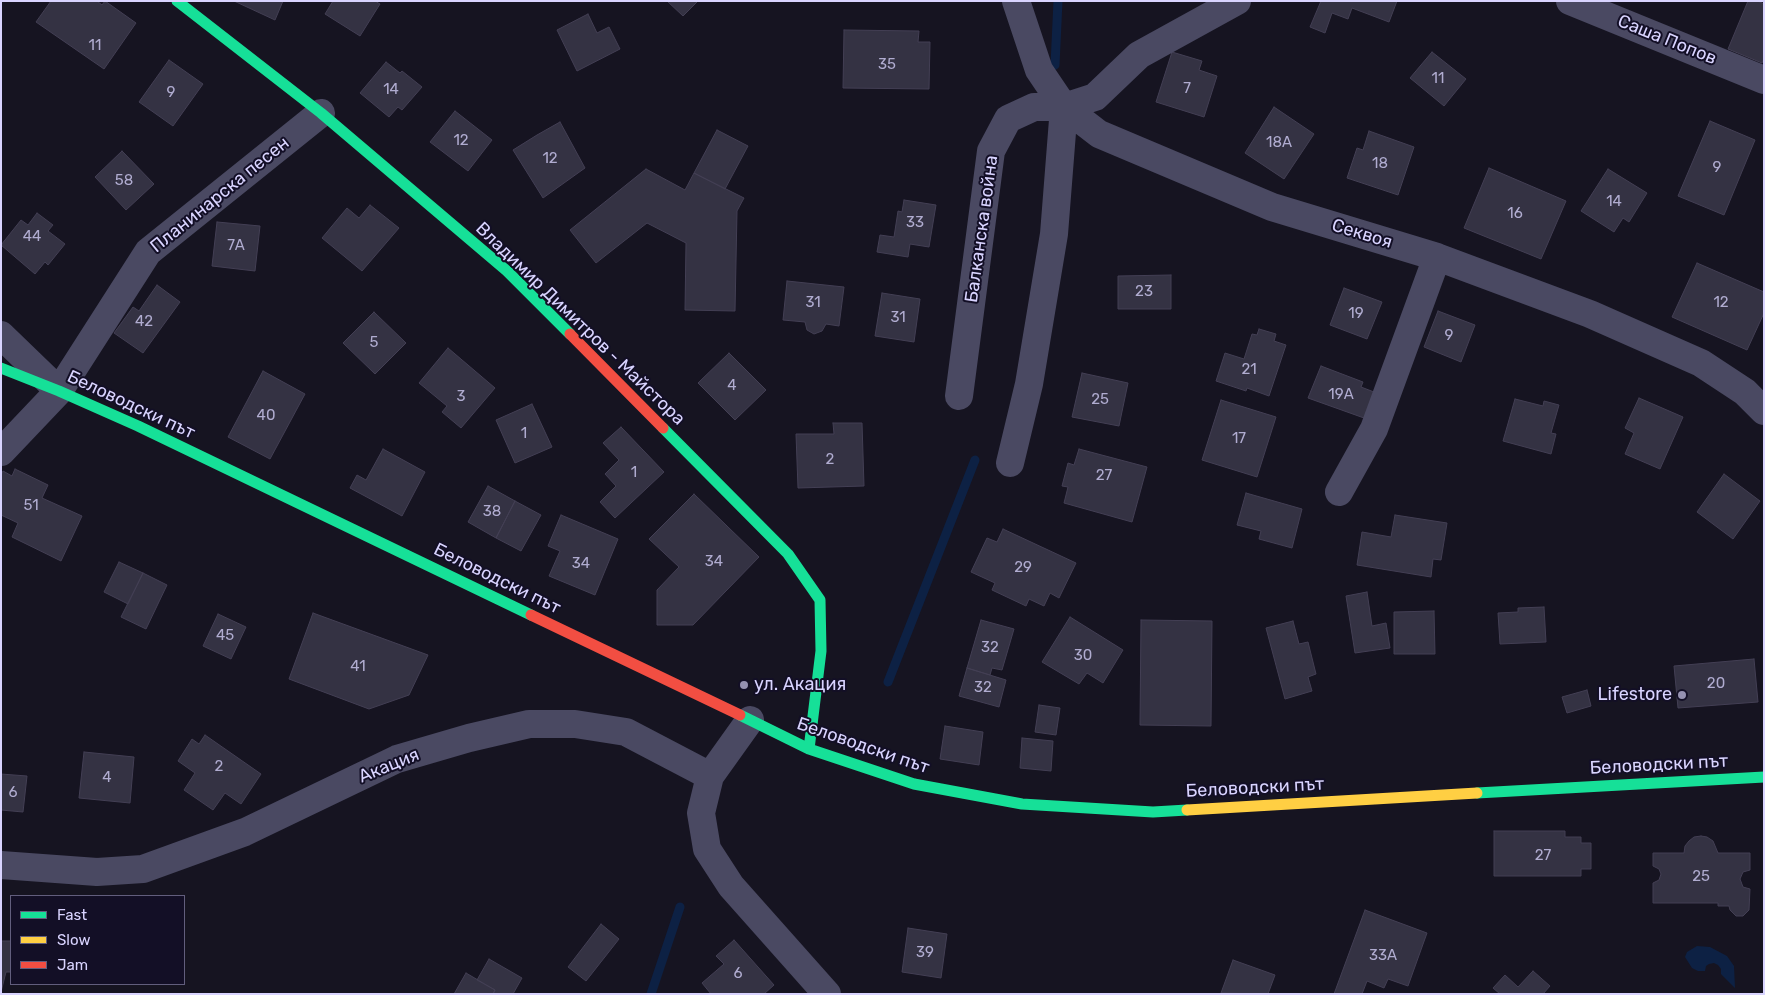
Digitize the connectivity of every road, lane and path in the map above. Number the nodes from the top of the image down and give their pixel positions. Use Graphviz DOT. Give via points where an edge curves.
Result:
graph roads {
  1 [pos="177,1"];
  2 [pos="1016,1"];
  3 [pos="1237,1"];
  4 [pos="1570,1"];
  5 [pos="1764,80"];
  6 [pos="1064,107"];
  7 [pos="321,112"];
  8 [pos="1437,257"];
  9 [pos="1,335"];
  10 [pos="1,368"];
  11 [pos="59,391"];
  12 [pos="959,396"];
  13 [pos="1764,411"];
  14 [pos="1,452"];
  15 [pos="1010,463"];
  16 [pos="1339,492"];
  17 [pos="750,720"];
  18 [pos="808,750"];
  19 [pos="710,776"];
  20 [pos="1764,777"];
  21 [pos="1,865"];
  22 [pos="827,994"];
  1 -- 7 [label="street, Владимир Димитров - Майстора"];
  2 -- 6 [label="street, Секвоя" via="1039,70"];
  3 -- 6 [label="street, Балканска война" via="1139,55 1095,97"];
  4 -- 5 [label="street, Саша Попов"];
  6 -- 8 [label="street, Секвоя" via="1099,134 1272,207"];
  6 -- 12 [label="street, Балканска война" via="1034,108 1008,119 991,151"];
  6 -- 15 [label="street" via="1054,234 1030,384"];
  7 -- 11 [label="street, Планинарска песен" via="148,252"];
  7 -- 18 [label="street, Владимир Димитров - Майстора" via="507,272 788,554 820,600 821,651"];
  8 -- 13 [label="street, Секвоя" via="1590,314 1701,363 1745,392"];
  8 -- 16 [label="street" via="1374,429"];
  9 -- 11 [label="street"];
  10 -- 11 [label="street, Беловодски път"];
  11 -- 14 [label="street, Планинарска песен"];
  11 -- 17 [label="street, Беловодски път"];
  17 -- 18 [label="street, Беловодски път"];
  17 -- 19 [label="street"];
  18 -- 20 [label="street, Беловодски път" via="923,786 1022,804 1153,812"];
  19 -- 21 [label="street, Акация" via="626,732 575,724 529,724 397,759 244,832 142,869 97,872"];
  19 -- 22 [label="street" via="701,813 707,848 731,886"];
}
